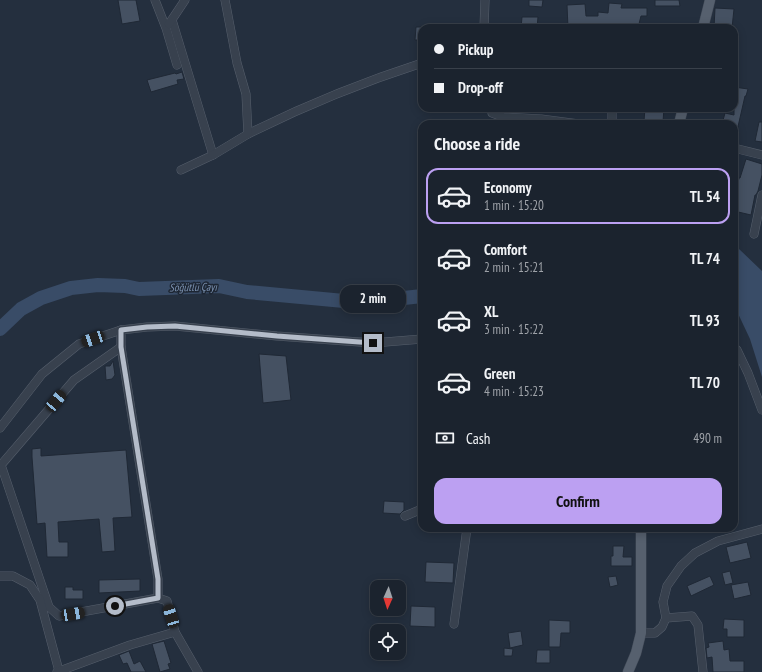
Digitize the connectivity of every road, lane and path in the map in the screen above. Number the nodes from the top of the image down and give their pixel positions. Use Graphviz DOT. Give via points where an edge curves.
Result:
graph roads {
  1 [pos="155,0"];
  2 [pos="185,0"];
  3 [pos="225,0"];
  4 [pos="485,0"];
  5 [pos="710,0"];
  6 [pos="172,20"];
  7 [pos="484,24"];
  8 [pos="704,24"];
  9 [pos="166,28"];
  10 [pos="418,64"];
  11 [pos="177,66"];
  12 [pos="492,112"];
  13 [pos="549,120"];
  14 [pos="248,134"];
  15 [pos="738,149"];
  16 [pos="213,155"];
  17 [pos="762,155"];
  18 [pos="181,170"];
  19 [pos="762,195"];
  20 [pos="754,234"];
  21 [pos="121,330"];
  22 [pos="418,339"];
  23 [pos="121,347"];
  24 [pos="738,352"];
  25 [pos="762,410"];
  26 [pos="0,428"];
  27 [pos="418,511"];
  28 [pos="405,516"];
  29 [pos="762,530"];
  30 [pos="466,532"];
  31 [pos="640,532"];
  32 [pos="0,576"];
  33 [pos="158,598"];
  34 [pos="666,618"];
  35 [pos="454,624"];
  36 [pos="176,632"];
  37 [pos="641,633"];
  38 [pos="58,672"];
  39 [pos="198,672"];
  40 [pos="628,672"];
  41 [pos="703,672"];
  1 -- 9 [label="street"];
  2 -- 6 [label="street"];
  3 -- 14 [label="street" via="237,63 246,94"];
  4 -- 7 [label="street"];
  5 -- 8 [label="main road"];
  6 -- 9 [label="street"];
  6 -- 16 [label="street"];
  9 -- 11 [label="street"];
  10 -- 14 [label="street" via="338,94"];
  12 -- 13 [label="street" via="503,116"];
  14 -- 16 [label="street"];
  15 -- 17 [label="street"];
  16 -- 18 [label="street"];
  19 -- 20 [label="street"];
  21 -- 22 [label="street" via="175,326 373,343"];
  21 -- 23 [label="street"];
  21 -- 26 [label="street" via="79,344 42,374"];
  23 -- 33 [label="street" via="158,579"];
  23 -- 33 [label="street" via="74,380 1,465 49,607 59,616"];
  24 -- 25 [label="street"];
  27 -- 28 [label="street"];
  29 -- 34 [label="street" via="718,541 695,553 681,566 667,586 663,602"];
  30 -- 35 [label="street"];
  31 -- 37 [label="main road"];
  32 -- 38 [label="street" via="14,576 30,585 40,600"];
  33 -- 36 [label="street" via="166,601"];
  34 -- 37 [label="street" via="662,627 654,633"];
  34 -- 41 [label="street" via="692,616 698,625"];
  36 -- 38 [label="street" via="130,645"];
  36 -- 39 [label="street"];
  37 -- 40 [label="main road"];
}
